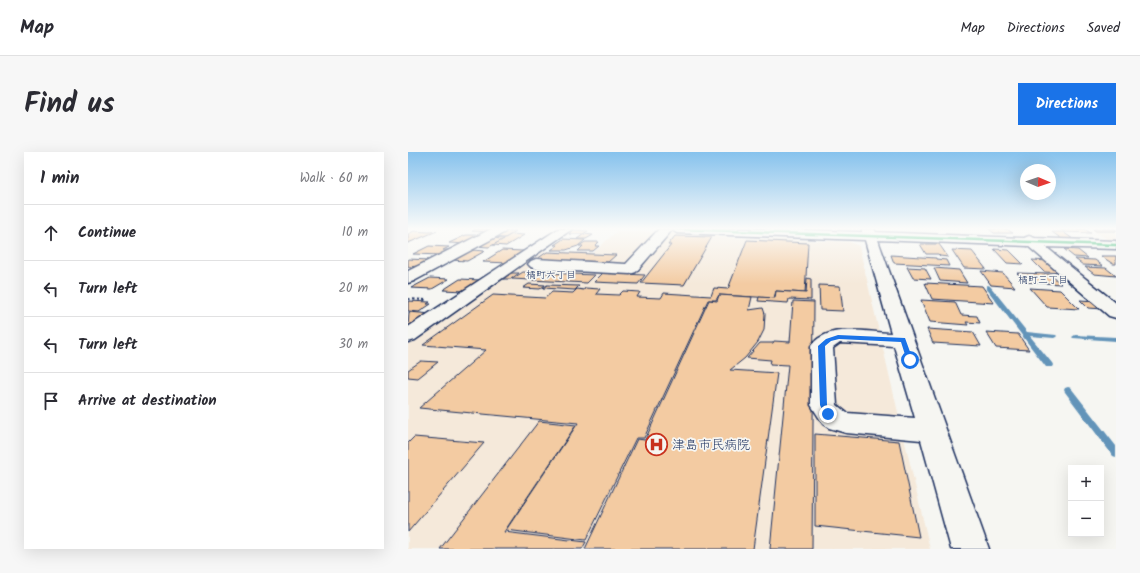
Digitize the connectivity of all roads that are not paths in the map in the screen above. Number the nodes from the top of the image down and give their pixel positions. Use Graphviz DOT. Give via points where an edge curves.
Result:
graph roads {
  1 [pos="465,248"];
  2 [pos="539,248"];
  3 [pos="649,248"];
  4 [pos="874,248"];
  5 [pos="1039,248"];
  6 [pos="536,264"];
  7 [pos="408,278"];
  8 [pos="1116,312"];
  9 [pos="408,336"];
  10 [pos="903,340"];
  11 [pos="932,430"];
  12 [pos="970,549"];
  1 -- 7 [label="street"];
  2 -- 9 [label="street"];
  3 -- 6 [label="street" via="630,269"];
  4 -- 10 [label="street"];
  5 -- 8 [label="street"];
  10 -- 11 [label="street"];
  10 -- 11 [label="street" via="838,337 829,340 822,346 824,405 828,414 835,420 846,423"];
  11 -- 12 [label="street"];
}
